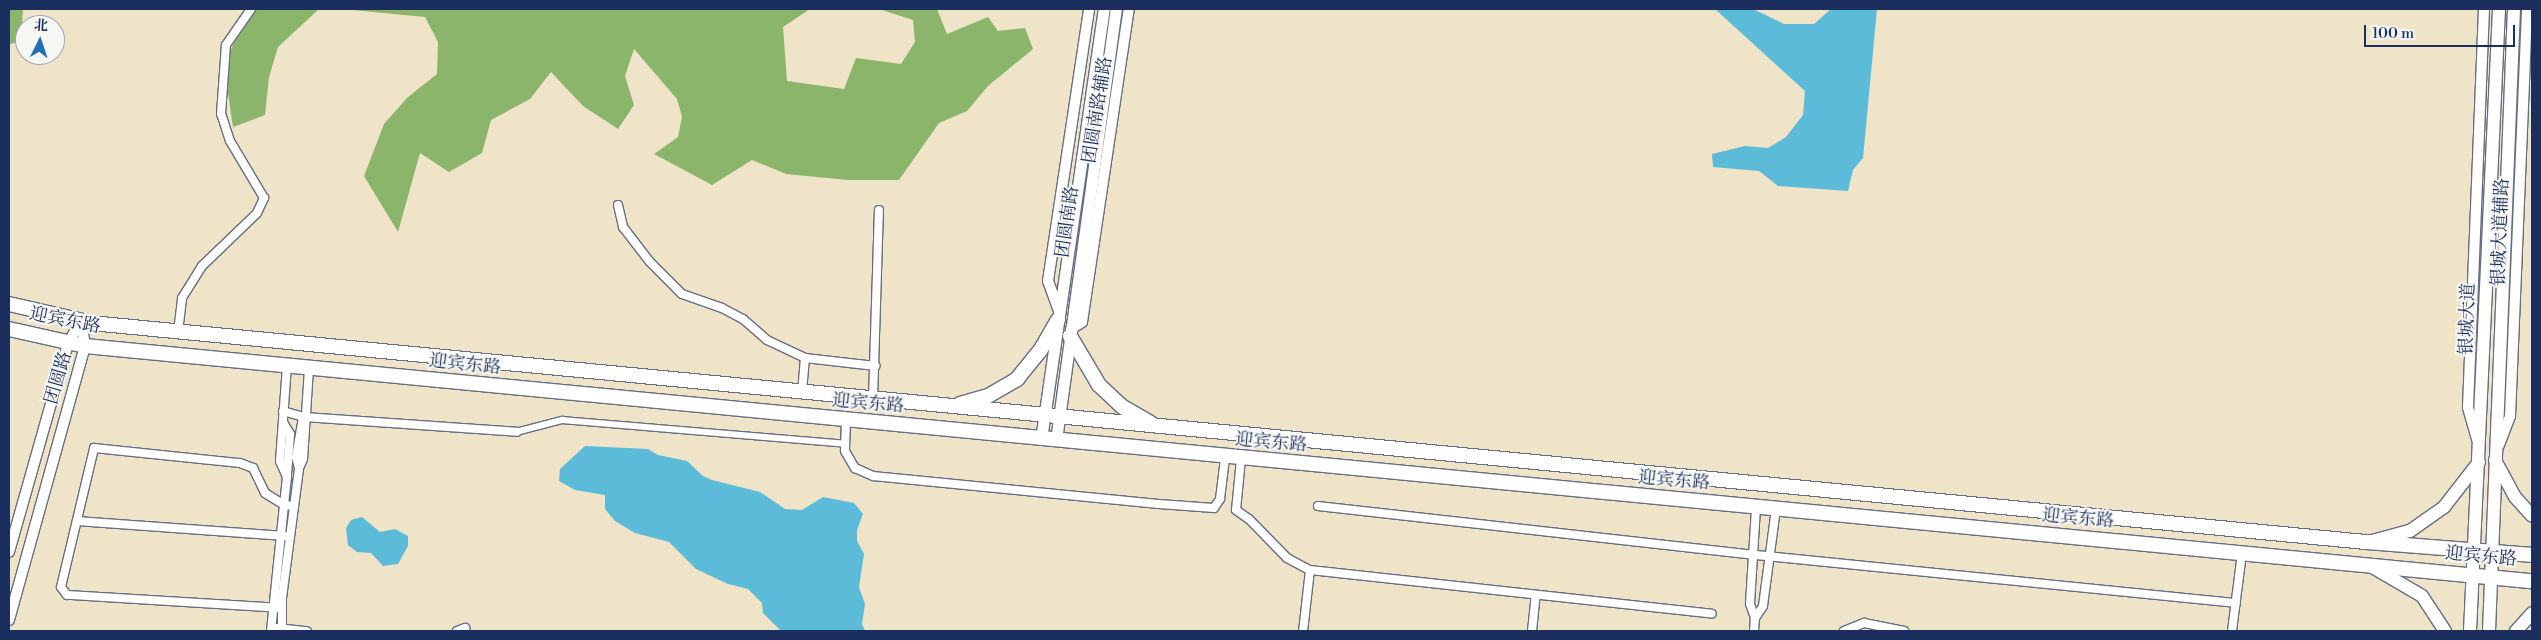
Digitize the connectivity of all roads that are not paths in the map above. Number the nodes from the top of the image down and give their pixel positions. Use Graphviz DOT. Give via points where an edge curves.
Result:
graph roads {
  1 [pos="251,9"];
  2 [pos="1089,9"];
  3 [pos="1104,9"];
  4 [pos="1116,9"];
  5 [pos="1129,9"];
  6 [pos="2484,9"];
  7 [pos="2499,9"];
  8 [pos="2514,9"];
  9 [pos="2527,9"];
  10 [pos="618,205"];
  11 [pos="879,210"];
  12 [pos="9,304"];
  13 [pos="1058,316"];
  14 [pos="80,321"];
  15 [pos="9,329"];
  16 [pos="178,332"];
  17 [pos="1070,332"];
  18 [pos="68,342"];
  19 [pos="85,346"];
  20 [pos="805,358"];
  21 [pos="288,366"];
  22 [pos="876,366"];
  23 [pos="309,368"];
  24 [pos="802,392"];
  25 [pos="873,399"];
  26 [pos="952,406"];
  27 [pos="283,411"];
  28 [pos="1044,415"];
  29 [pos="1059,416"];
  30 [pos="304,417"];
  31 [pos="846,421"];
  32 [pos="1156,426"];
  33 [pos="516,432"];
  34 [pos="1041,439"];
  35 [pos="1056,440"];
  36 [pos="845,444"];
  37 [pos="2480,448"];
  38 [pos="2495,456"];
  39 [pos="1225,458"];
  40 [pos="1241,459"];
  41 [pos="2479,462"];
  42 [pos="284,505"];
  43 [pos="294,506"];
  44 [pos="1318,506"];
  45 [pos="1756,508"];
  46 [pos="1776,509"];
  47 [pos="2532,516"];
  48 [pos="77,520"];
  49 [pos="281,536"];
  50 [pos="290,536"];
  51 [pos="2367,542"];
  52 [pos="2475,551"];
  53 [pos="9,552"];
  54 [pos="2491,552"];
  55 [pos="2242,553"];
  56 [pos="1755,555"];
  57 [pos="2532,555"];
  58 [pos="1769,556"];
  59 [pos="2369,565"];
  60 [pos="1310,570"];
  61 [pos="2474,575"];
  62 [pos="2491,577"];
  63 [pos="2532,581"];
  64 [pos="1536,595"];
  65 [pos="2236,603"];
  66 [pos="272,608"];
  67 [pos="282,608"];
  68 [pos="2532,613"];
  69 [pos="1712,614"];
  70 [pos="1755,618"];
  71 [pos="9,620"];
  72 [pos="271,630"];
  73 [pos="282,630"];
  74 [pos="307,631"];
  75 [pos="1303,631"];
  76 [pos="1532,631"];
  77 [pos="1754,631"];
  78 [pos="1844,631"];
  79 [pos="1904,631"];
  80 [pos="2232,631"];
  81 [pos="2445,631"];
  82 [pos="2470,631"];
  83 [pos="2489,631"];
  84 [pos="2516,631"];
  1 -- 16 [label="street" via="226,45 221,114 230,141 264,198 257,213 202,266 182,298"];
  2 -- 13 [label="street, 团圆南路辅路" via="1048,281"];
  3 -- 13 [label="main road, 团圆南路"];
  4 -- 17 [label="main road, 团圆南路"];
  5 -- 17 [label="street, 团圆南路辅路" via="1082,322"];
  6 -- 37 [label="street, 银城大道辅路" via="2468,407"];
  7 -- 37 [label="main road, 银城大道"];
  8 -- 38 [label="main road, 银城大道"];
  9 -- 38 [label="street, 银城大道辅路" via="2510,416"];
  10 -- 20 [label="street" via="624,226 650,262 682,294 722,308 743,319 767,340"];
  11 -- 22 [label="street"];
  12 -- 14 [label="highway, 迎宾东路"];
  13 -- 26 [label="highway" via="1040,351 1017,379 988,396"];
  13 -- 28 [label="main road, 团圆南路"];
  14 -- 16 [label="highway, 迎宾东路"];
  14 -- 18 [label="street, 团圆路"];
  14 -- 19 [label="street, 团圆路"];
  15 -- 18 [label="highway, 迎宾东路"];
  16 -- 24 [label="highway, 迎宾东路"];
  17 -- 29 [label="main road, 团圆南路"];
  17 -- 32 [label="highway" via="1099,385 1123,407"];
  18 -- 19 [label="highway, 迎宾东路"];
  18 -- 53 [label="street, 团圆路"];
  19 -- 21 [label="highway, 迎宾东路"];
  19 -- 71 [label="street, 团圆路"];
  20 -- 22 [label="street"];
  20 -- 24 [label="street"];
  21 -- 23 [label="highway, 迎宾东路"];
  21 -- 27 [label="street"];
  22 -- 25 [label="street"];
  23 -- 30 [label="street"];
  23 -- 31 [label="highway, 迎宾东路"];
  24 -- 25 [label="highway, 迎宾东路"];
  25 -- 26 [label="highway, 迎宾东路"];
  26 -- 28 [label="highway, 迎宾东路"];
  27 -- 30 [label="street"];
  27 -- 42 [label="street" via="283,422 290,434"];
  28 -- 29 [label="highway, 迎宾东路"];
  28 -- 34 [label="main road, 团圆南路"];
  29 -- 32 [label="highway, 迎宾东路"];
  29 -- 35 [label="main road, 团圆南路"];
  30 -- 33 [label="street"];
  30 -- 43 [label="street" via="296,457"];
  31 -- 34 [label="highway, 迎宾东路"];
  31 -- 36 [label="street"];
  32 -- 51 [label="highway, 迎宾东路"];
  33 -- 36 [label="street" via="562,420"];
  34 -- 35 [label="highway, 迎宾东路"];
  35 -- 39 [label="highway, 迎宾东路"];
  36 -- 39 [label="street" via="845,451 855,468 873,476 1214,508 1220,499"];
  37 -- 41 [label="main road, 银城大道"];
  38 -- 47 [label="main road" via="2515,497"];
  38 -- 54 [label="main road, 银城大道"];
  39 -- 40 [label="highway, 迎宾东路"];
  40 -- 45 [label="highway, 迎宾东路"];
  40 -- 60 [label="street" via="1236,510 1287,558"];
  41 -- 51 [label="main road" via="2444,507 2410,531"];
  41 -- 52 [label="main road, 银城大道"];
  42 -- 43 [label="street"];
  42 -- 48 [label="street" via="265,493 253,468 240,464 94,448"];
  42 -- 49 [label="street"];
  43 -- 50 [label="street"];
  44 -- 56 [label="street"];
  45 -- 46 [label="highway, 迎宾东路"];
  45 -- 56 [label="street"];
  46 -- 55 [label="highway, 迎宾东路"];
  46 -- 58 [label="street"];
  48 -- 49 [label="street"];
  48 -- 66 [label="street" via="61,587 67,595"];
  49 -- 50 [label="street"];
  49 -- 66 [label="street"];
  50 -- 67 [label="street"];
  51 -- 52 [label="highway, 迎宾东路"];
  52 -- 54 [label="highway, 迎宾东路"];
  52 -- 61 [label="main road, 银城大道"];
  54 -- 57 [label="highway, 迎宾东路"];
  54 -- 62 [label="main road, 银城大道"];
  55 -- 59 [label="highway, 迎宾东路"];
  55 -- 65 [label="street"];
  56 -- 58 [label="street"];
  56 -- 70 [label="street" via="1750,604"];
  58 -- 65 [label="street"];
  58 -- 70 [label="street" via="1763,606"];
  59 -- 61 [label="highway, 迎宾东路"];
  59 -- 81 [label="main road" via="2422,596"];
  60 -- 64 [label="street"];
  60 -- 75 [label="street"];
  61 -- 62 [label="highway, 迎宾东路"];
  61 -- 82 [label="main road, 银城大道"];
  62 -- 63 [label="highway, 迎宾东路"];
  62 -- 83 [label="main road, 银城大道"];
  64 -- 69 [label="street"];
  64 -- 76 [label="street"];
  65 -- 80 [label="street"];
  66 -- 67 [label="street"];
  66 -- 72 [label="street"];
  67 -- 73 [label="street"];
  68 -- 84 [label="main road"];
  70 -- 77 [label="street"];
  72 -- 73 [label="street"];
  73 -- 74 [label="street"];
  78 -- 79 [label="street" via="1864,623"];
}
